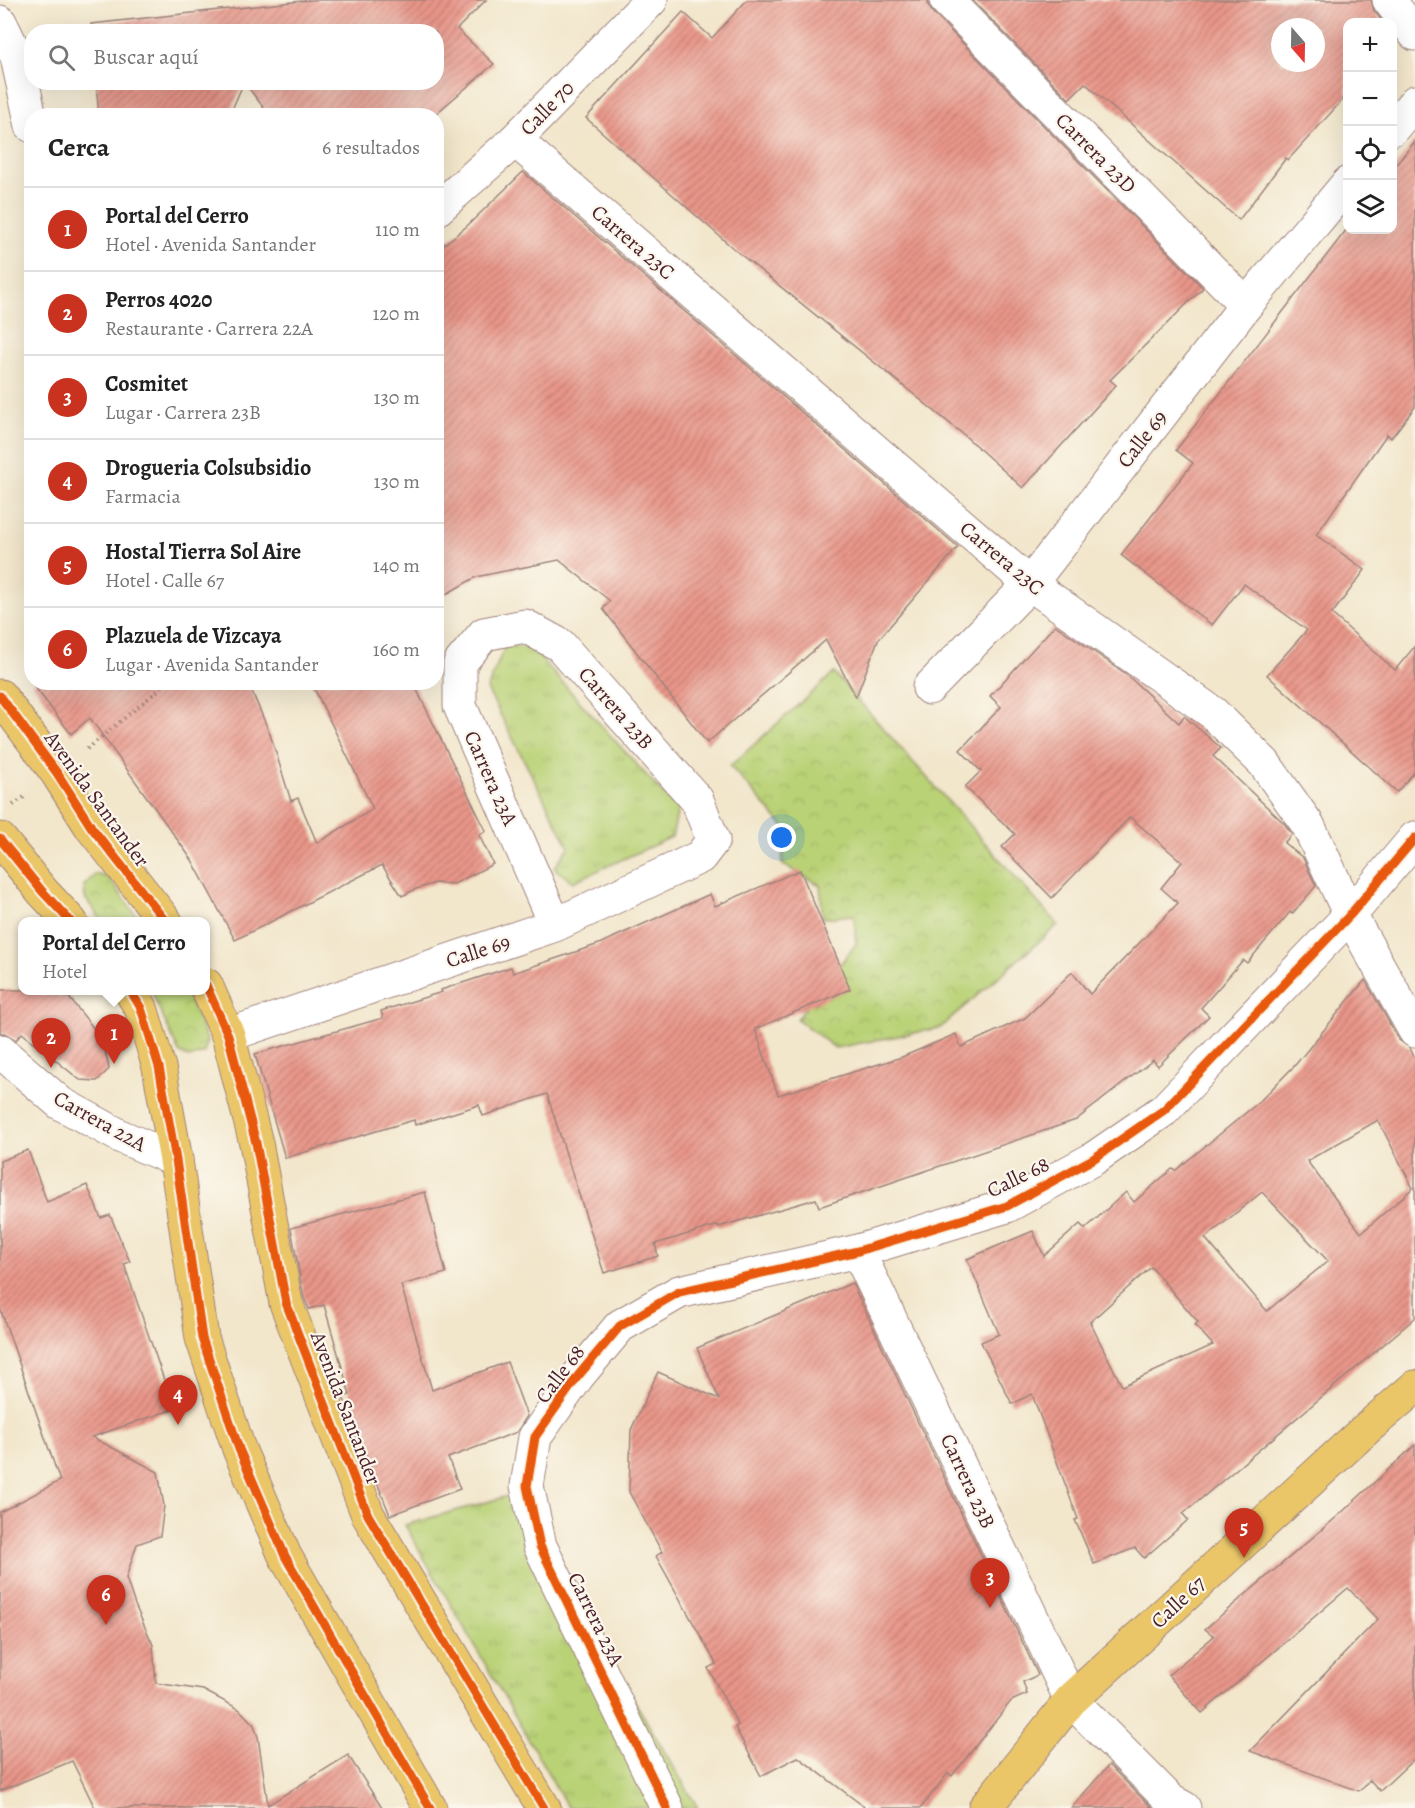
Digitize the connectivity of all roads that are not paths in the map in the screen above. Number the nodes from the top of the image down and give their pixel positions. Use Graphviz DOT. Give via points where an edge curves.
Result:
graph roads {
  1 [pos="651,0"];
  2 [pos="946,0"];
  3 [pos="1389,0"];
  4 [pos="0,22"];
  5 [pos="1415,34"];
  6 [pos="1415,102"];
  7 [pos="28,108"];
  8 [pos="1395,126"];
  9 [pos="516,140"];
  10 [pos="1343,188"];
  11 [pos="444,203"];
  12 [pos="1246,305"];
  13 [pos="1030,584"];
  14 [pos="484,634"];
  15 [pos="928,688"];
  16 [pos="0,696"];
  17 [pos="1415,838"];
  18 [pos="0,839"];
  19 [pos="713,840"];
  20 [pos="1350,915"];
  21 [pos="67,917"];
  22 [pos="163,917"];
  23 [pos="555,925"];
  24 [pos="210,994"];
  25 [pos="133,995"];
  26 [pos="1415,1031"];
  27 [pos="228,1035"];
  28 [pos="0,1051"];
  29 [pos="176,1160"];
  30 [pos="858,1251"];
  31 [pos="1415,1387"];
  32 [pos="535,1437"];
  33 [pos="1071,1700"];
  34 [pos="430,1808"];
  35 [pos="544,1808"];
  36 [pos="667,1808"];
  37 [pos="985,1808"];
  38 [pos="1184,1808"];
  1 -- 9 [label="street, Calle 70"];
  2 -- 12 [label="street, Carrera 23D"];
  3 -- 5 [label="street"];
  4 -- 7 [label="street" via="16,57"];
  6 -- 8 [label="street"];
  9 -- 11 [label="street, Calle 70"];
  9 -- 13 [label="street, Carrera 23C"];
  10 -- 12 [label="street, Calle 69"];
  12 -- 13 [label="street, Calle 69"];
  13 -- 15 [label="street, Calle 69"];
  13 -- 20 [label="street, Carrera 23C" via="1213,713 1264,763 1308,825"];
  14 -- 19 [label="street, Carrera 23B" via="525,626 560,645 697,800"];
  14 -- 23 [label="street, Carrera 23A" via="460,663 460,706"];
  16 -- 22 [label="main road, Avenida Santander" via="93,828"];
  17 -- 20 [label="street, Calle 68"];
  18 -- 21 [label="main road"];
  19 -- 23 [label="street, Calle 69" via="700,858"];
  20 -- 26 [label="street, Carrera 23C"];
  20 -- 30 [label="street, Calle 68" via="1164,1110 1093,1159 1007,1206"];
  23 -- 27 [label="street, Calle 69"];
  24 -- 27 [label="main road, Avenida Santander"];
  25 -- 29 [label="main road" via="141,1008 159,1067"];
  27 -- 35 [label="main road, Avenida Santander" via="256,1143 286,1303 368,1515"];
  28 -- 29 [label="street, Carrera 22A" via="60,1103 122,1137"];
  29 -- 34 [label="main road" via="202,1338 239,1449 285,1556"];
  30 -- 32 [label="street, Calle 68" via="679,1292 620,1326"];
  30 -- 33 [label="street, Carrera 23B"];
  31 -- 33 [label="main road, Calle 67"];
  32 -- 36 [label="street, Carrera 23A" via="527,1486 540,1545"];
  33 -- 37 [label="main road, Calle 67"];
  33 -- 38 [label="street, Carrera 23B" via="1171,1801"];
}
